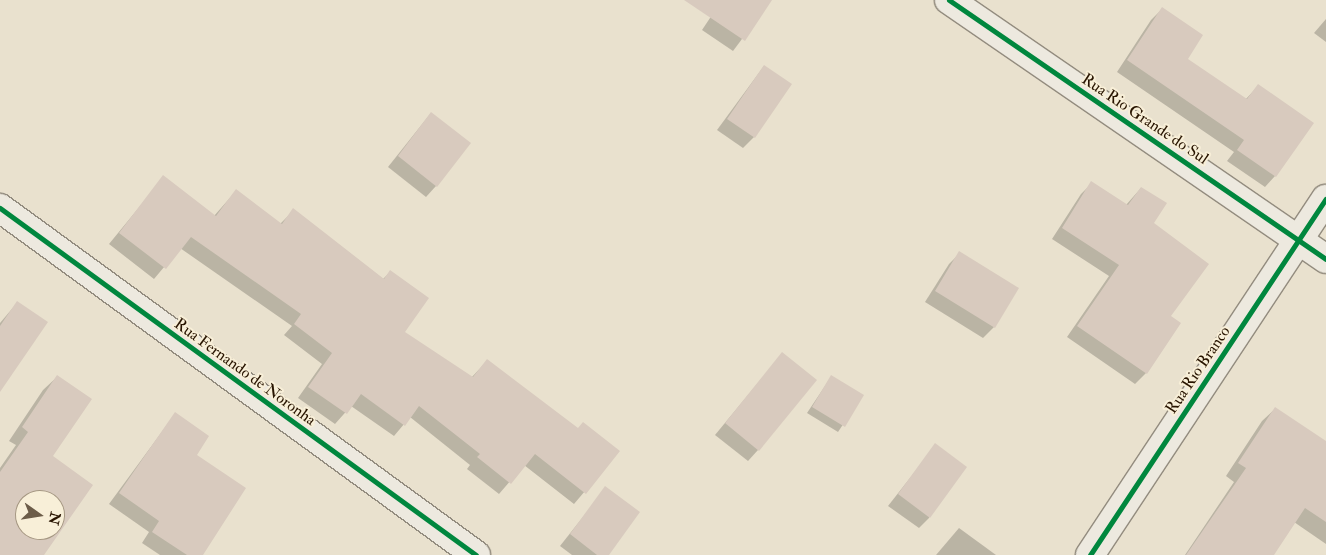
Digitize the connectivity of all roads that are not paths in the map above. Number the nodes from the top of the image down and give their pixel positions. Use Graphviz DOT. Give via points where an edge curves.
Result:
graph roads {
  1 [pos="948,0"];
  2 [pos="1326,200"];
  3 [pos="0,208"];
  4 [pos="1299,240"];
  5 [pos="1326,259"];
  6 [pos="476,555"];
  7 [pos="1090,555"];
  1 -- 4 [label="street, Rua Rio Grande do Sul"];
  2 -- 4 [label="street, Rua Rio Branco"];
  3 -- 6 [label="street, Rua Fernando de Noronha"];
  4 -- 5 [label="street, Rua Rio Grande do Sul"];
  4 -- 7 [label="street, Rua Rio Branco"];
}
